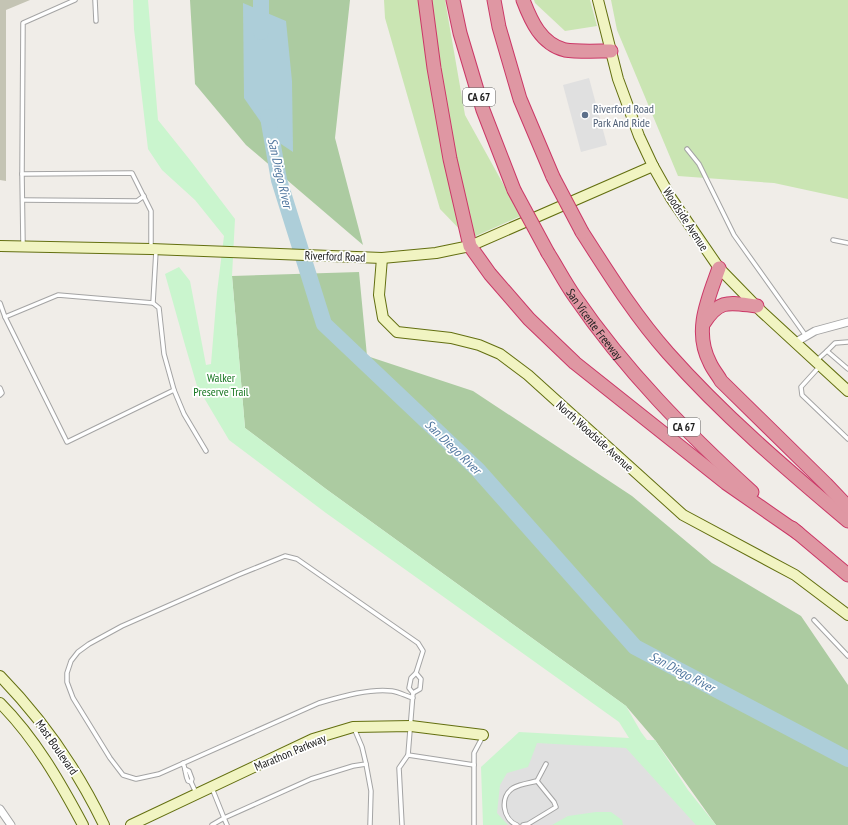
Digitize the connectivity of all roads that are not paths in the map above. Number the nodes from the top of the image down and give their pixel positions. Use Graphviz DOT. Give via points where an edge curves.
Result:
graph roads {
  1 [pos="76,0"];
  2 [pos="95,0"];
  3 [pos="425,0"];
  4 [pos="453,0"];
  5 [pos="494,0"];
  6 [pos="523,0"];
  7 [pos="598,0"];
  8 [pos="96,21"];
  9 [pos="611,51"];
  10 [pos="687,149"];
  11 [pos="653,166"];
  12 [pos="22,174"];
  13 [pos="144,196"];
  14 [pos="23,200"];
  15 [pos="833,240"];
  16 [pos="848,243"];
  17 [pos="0,246"];
  18 [pos="23,246"];
  19 [pos="470,246"];
  20 [pos="154,249"];
  21 [pos="382,258"];
  22 [pos="719,268"];
  23 [pos="0,303"];
  24 [pos="153,303"];
  25 [pos="757,306"];
  26 [pos="5,317"];
  27 [pos="848,322"];
  28 [pos="702,326"];
  29 [pos="806,336"];
  30 [pos="796,342"];
  31 [pos="848,342"];
  32 [pos="827,351"];
  33 [pos="818,363"];
  34 [pos="848,369"];
  35 [pos="0,388"];
  36 [pos="174,390"];
  37 [pos="848,390"];
  38 [pos="0,395"];
  39 [pos="848,439"];
  40 [pos="206,451"];
  41 [pos="848,507"];
  42 [pos="848,521"];
  43 [pos="798,533"];
  44 [pos="848,575"];
  45 [pos="848,615"];
  46 [pos="814,620"];
  47 [pos="848,656"];
  48 [pos="416,673"];
  49 [pos="0,676"];
  50 [pos="413,693"];
  51 [pos="413,698"];
  52 [pos="0,703"];
  53 [pos="411,726"];
  54 [pos="353,727"];
  55 [pos="483,735"];
  56 [pos="408,755"];
  57 [pos="183,763"];
  58 [pos="366,764"];
  59 [pos="546,764"];
  60 [pos="474,765"];
  61 [pos="537,781"];
  62 [pos="211,787"];
  63 [pos="196,794"];
  64 [pos="0,809"];
  65 [pos="224,818"];
  66 [pos="11,825"];
  67 [pos="83,825"];
  68 [pos="104,825"];
  69 [pos="131,825"];
  70 [pos="212,825"];
  71 [pos="227,825"];
  72 [pos="370,825"];
  73 [pos="402,825"];
  74 [pos="474,825"];
  75 [pos="517,825"];
  76 [pos="523,825"];
  1 -- 12 [label="lane" via="23,23"];
  2 -- 8 [label="lane"];
  3 -- 19 [label="highway" via="450,159"];
  4 -- 43 [label="highway, San Vicente Freeway / CA 67, bridge" via="483,110 514,190 575,297 646,388 716,460"];
  5 -- 42 [label="highway, bridge" via="499,27 520,99 553,177 582,232 610,276 642,322 715,403 780,464"];
  6 -- 9 [label="highway" via="539,33 549,43 565,50"];
  7 -- 9 [label="street, Woodside Avenue"];
  9 -- 11 [label="street, Woodside Avenue" via="618,79"];
  10 -- 29 [label="lane" via="699,164 740,245"];
  11 -- 19 [label="street, Riverford Road"];
  11 -- 22 [label="street, Woodside Avenue" via="671,198"];
  12 -- 13 [label="lane" via="132,173"];
  12 -- 14 [label="lane"];
  13 -- 14 [label="lane" via="137,201"];
  13 -- 20 [label="lane" via="151,211"];
  14 -- 18 [label="lane"];
  15 -- 16 [label="lane"];
  17 -- 18 [label="street, Riverford Road"];
  18 -- 20 [label="street, Riverford Road"];
  19 -- 21 [label="street, Riverford Road" via="436,253"];
  19 -- 43 [label="highway" via="490,274 529,319 575,363 726,483"];
  20 -- 21 [label="street, Riverford Road"];
  20 -- 24 [label="lane"];
  21 -- 45 [label="street, North Woodside Avenue" via="379,294 383,318 397,332 451,338 479,345 500,354 528,375 683,515 795,576"];
  22 -- 25 [label="street, Woodside Avenue"];
  22 -- 28 [label="highway" via="704,310"];
  23 -- 26 [label="lane"];
  24 -- 26 [label="lane" via="58,295"];
  24 -- 36 [label="lane" via="159,308 164,354"];
  25 -- 28 [label="highway" via="725,303 712,311"];
  25 -- 30 [label="street, Woodside Avenue"];
  26 -- 36 [label="lane" via="67,442"];
  27 -- 29 [label="street"];
  28 -- 41 [label="highway" via="709,363 721,381"];
  29 -- 30 [label="street"];
  30 -- 33 [label="street, Woodside Avenue"];
  31 -- 32 [label="lane" via="835,343"];
  32 -- 33 [label="lane"];
  32 -- 34 [label="lane"];
  33 -- 37 [label="street, Woodside Avenue"];
  33 -- 39 [label="lane" via="801,387 802,395"];
  35 -- 38 [label="lane"];
  36 -- 40 [label="lane" via="187,420"];
  43 -- 44 [label="highway, San Vicente Freeway / CA 67"];
  46 -- 47 [label="lane"];
  48 -- 50 [label="lane" via="411,678 409,688"];
  48 -- 50 [label="lane" via="421,680 420,690"];
  48 -- 57 [label="lane" via="423,651 418,643 297,559 285,556 122,626 89,644 71,661 67,682 73,698 123,775 136,779 159,774"];
  49 -- 68 [label="street, Mast Boulevard" via="24,700 66,755"];
  50 -- 51 [label="lane"];
  51 -- 53 [label="lane"];
  51 -- 57 [label="lane" via="393,691 373,691 318,703"];
  52 -- 67 [label="street, Mast Boulevard" via="49,765"];
  53 -- 54 [label="street, Marathon Parkway"];
  53 -- 55 [label="street, Marathon Parkway"];
  53 -- 56 [label="lane"];
  54 -- 58 [label="lane"];
  54 -- 62 [label="street, Marathon Parkway" via="313,739"];
  55 -- 60 [label="lane" via="474,753"];
  56 -- 60 [label="lane"];
  56 -- 73 [label="lane" via="399,768"];
  57 -- 63 [label="lane" via="189,771"];
  58 -- 65 [label="lane" via="311,779"];
  58 -- 72 [label="lane" via="371,791"];
  59 -- 61 [label="lane"];
  60 -- 74 [label="lane"];
  61 -- 75 [label="lane" via="513,788 505,798 505,813 512,823"];
  61 -- 76 [label="lane" via="556,807"];
  62 -- 63 [label="street, Marathon Parkway"];
  62 -- 65 [label="lane"];
  63 -- 69 [label="street, Marathon Parkway"];
  64 -- 66 [label="street"];
  65 -- 70 [label="lane"];
  65 -- 71 [label="lane"];
}
